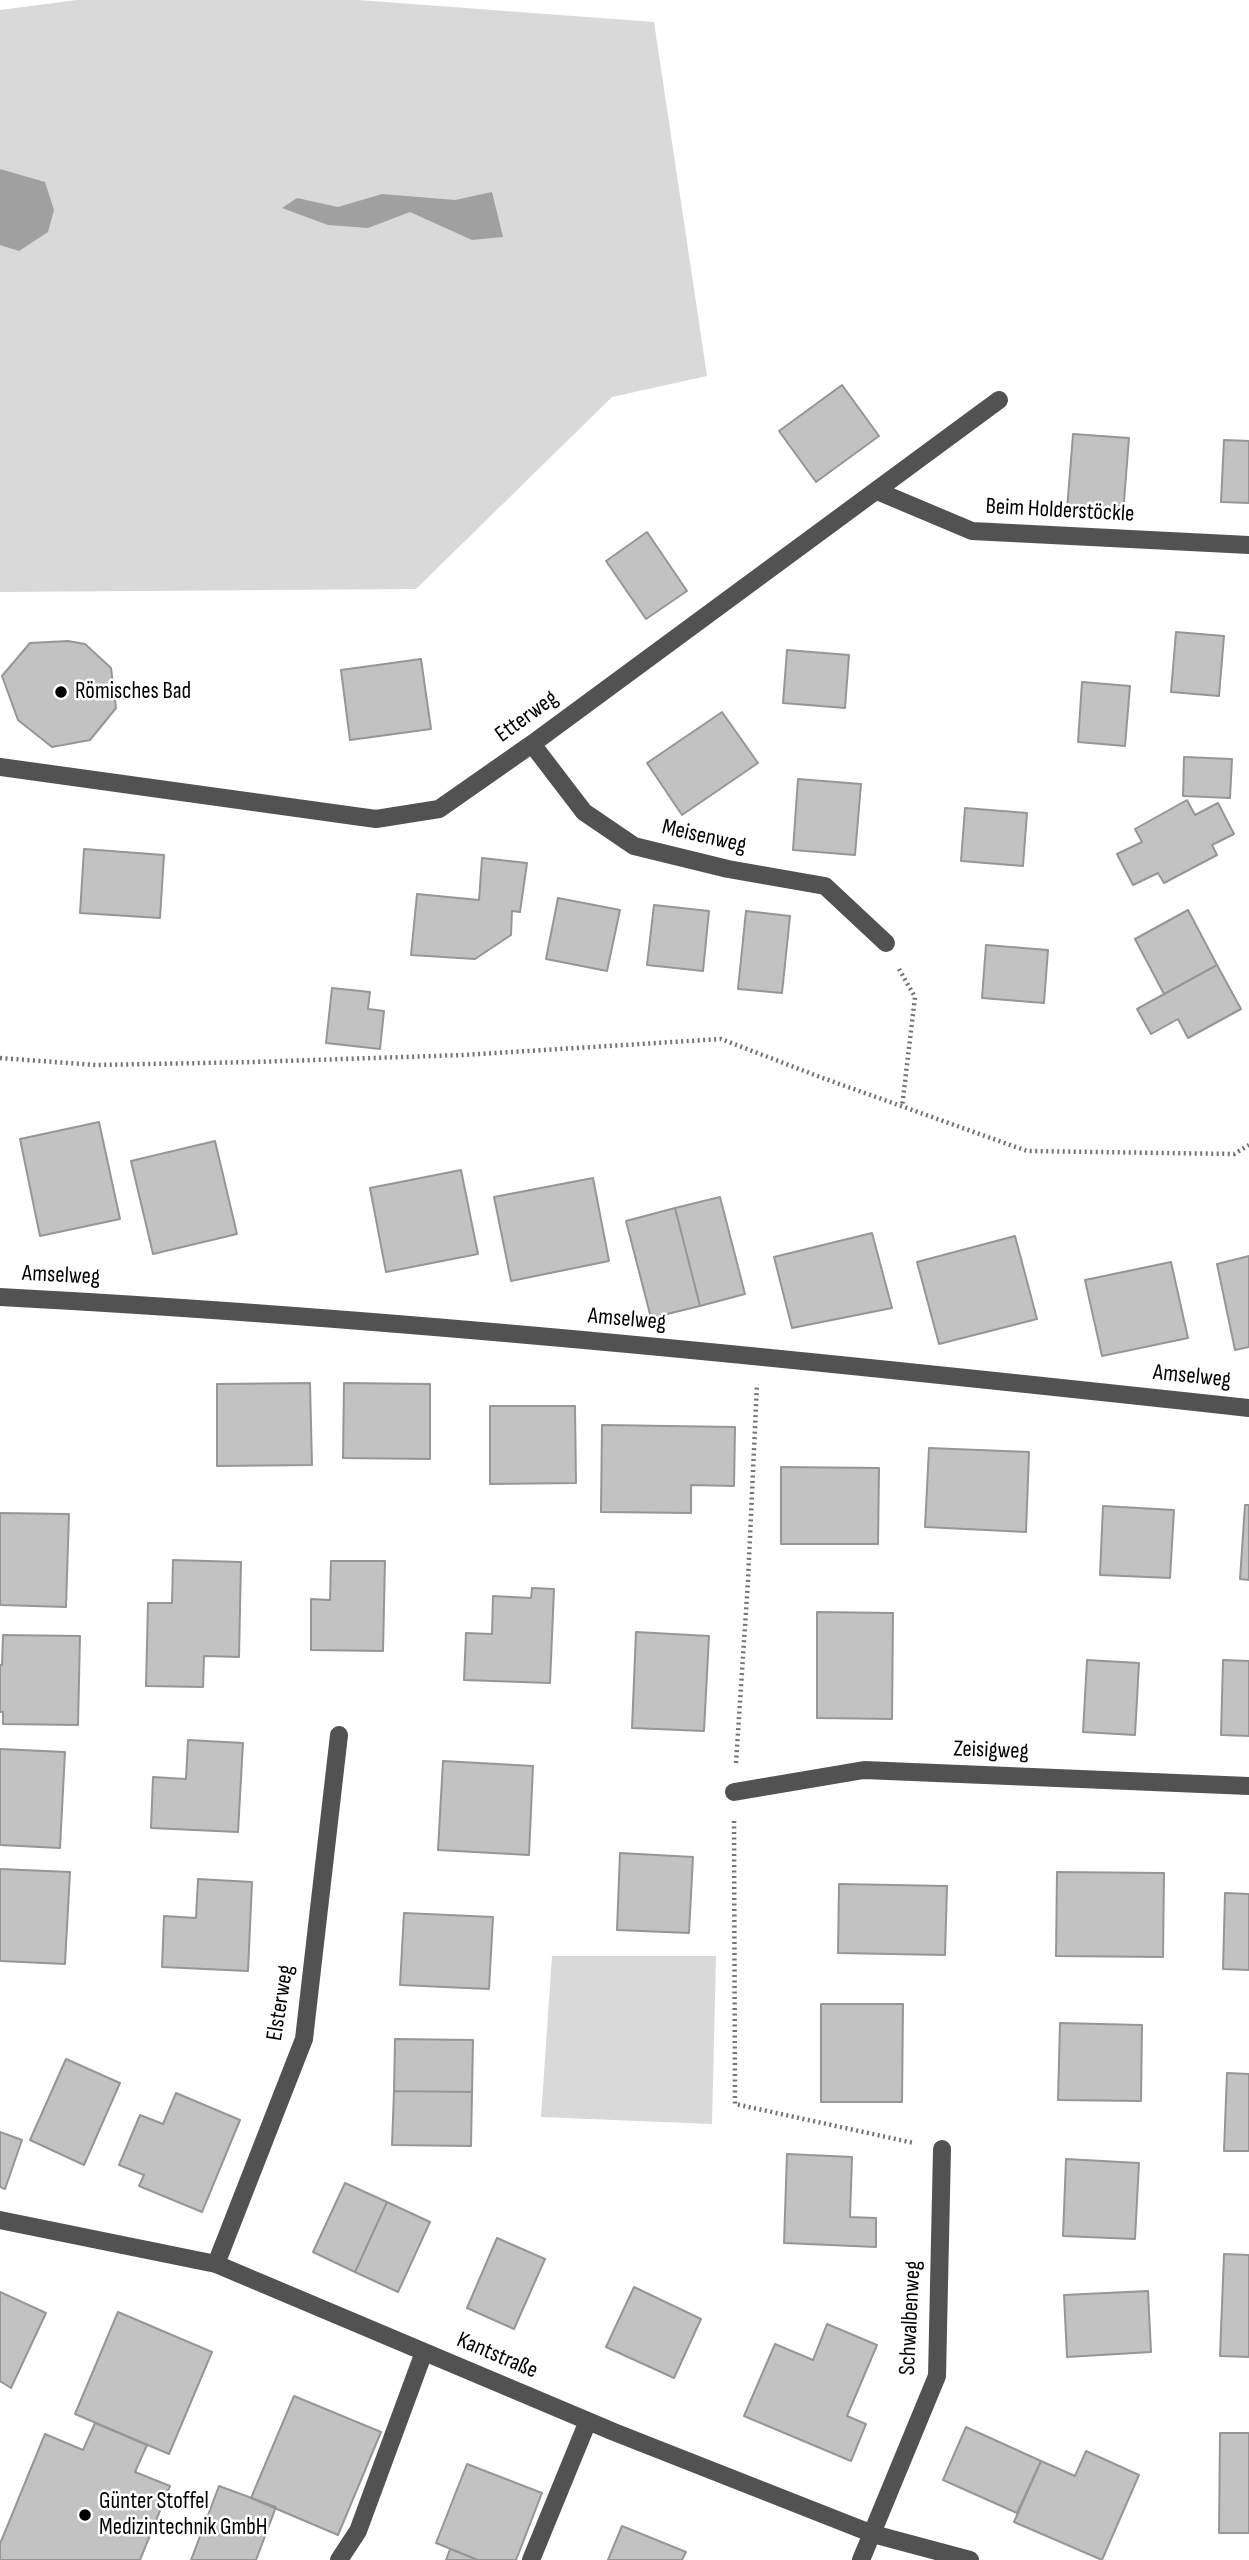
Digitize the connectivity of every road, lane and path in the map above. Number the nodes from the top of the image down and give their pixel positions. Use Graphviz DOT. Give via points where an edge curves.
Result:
graph roads {
  1 [pos="999,400"];
  2 [pos="877,491"];
  3 [pos="1249,545"];
  4 [pos="532,744"];
  5 [pos="0,767"];
  6 [pos="886,943"];
  7 [pos="0,1058"];
  8 [pos="902,1107"];
  9 [pos="1249,1145"];
  10 [pos="0,1297"];
  11 [pos="1249,1408"];
  12 [pos="339,1735"];
  13 [pos="1249,1786"];
  14 [pos="734,1792"];
  15 [pos="942,2149"];
  16 [pos="0,2220"];
  17 [pos="216,2264"];
  18 [pos="424,2352"];
  19 [pos="588,2421"];
  20 [pos="873,2534"];
  21 [pos="339,2560"];
  22 [pos="531,2560"];
  23 [pos="861,2560"];
  24 [pos="970,2560"];
  1 -- 2 [label="street, Etterweg"];
  2 -- 3 [label="street, Beim Holderstöckle" via="972,531"];
  2 -- 4 [label="street, Etterweg"];
  4 -- 5 [label="street, Etterweg" via="439,809 376,819"];
  4 -- 6 [label="street, Meisenweg" via="584,812 634,846 825,886"];
  6 -- 8 [label="path" via="915,997"];
  7 -- 8 [label="path" via="96,1065 254,1062 721,1039"];
  8 -- 9 [label="path" via="1027,1151 1234,1154"];
  10 -- 11 [label="street, Amselweg" via="758,1355"];
  12 -- 17 [label="street, Elsterweg" via="304,2039"];
  13 -- 14 [label="street, Zeisigweg" via="864,1770"];
  15 -- 20 [label="street, Schwalbenweg" via="937,2376"];
  16 -- 17 [label="street, Kantstraße"];
  17 -- 18 [label="street, Kantstraße"];
  18 -- 19 [label="street, Kantstraße"];
  18 -- 21 [label="street" via="358,2531"];
  19 -- 20 [label="street, Kantstraße"];
  19 -- 22 [label="street"];
  20 -- 23 [label="street, Schwalbenweg"];
  20 -- 24 [label="street, Kantstraße"];
}
